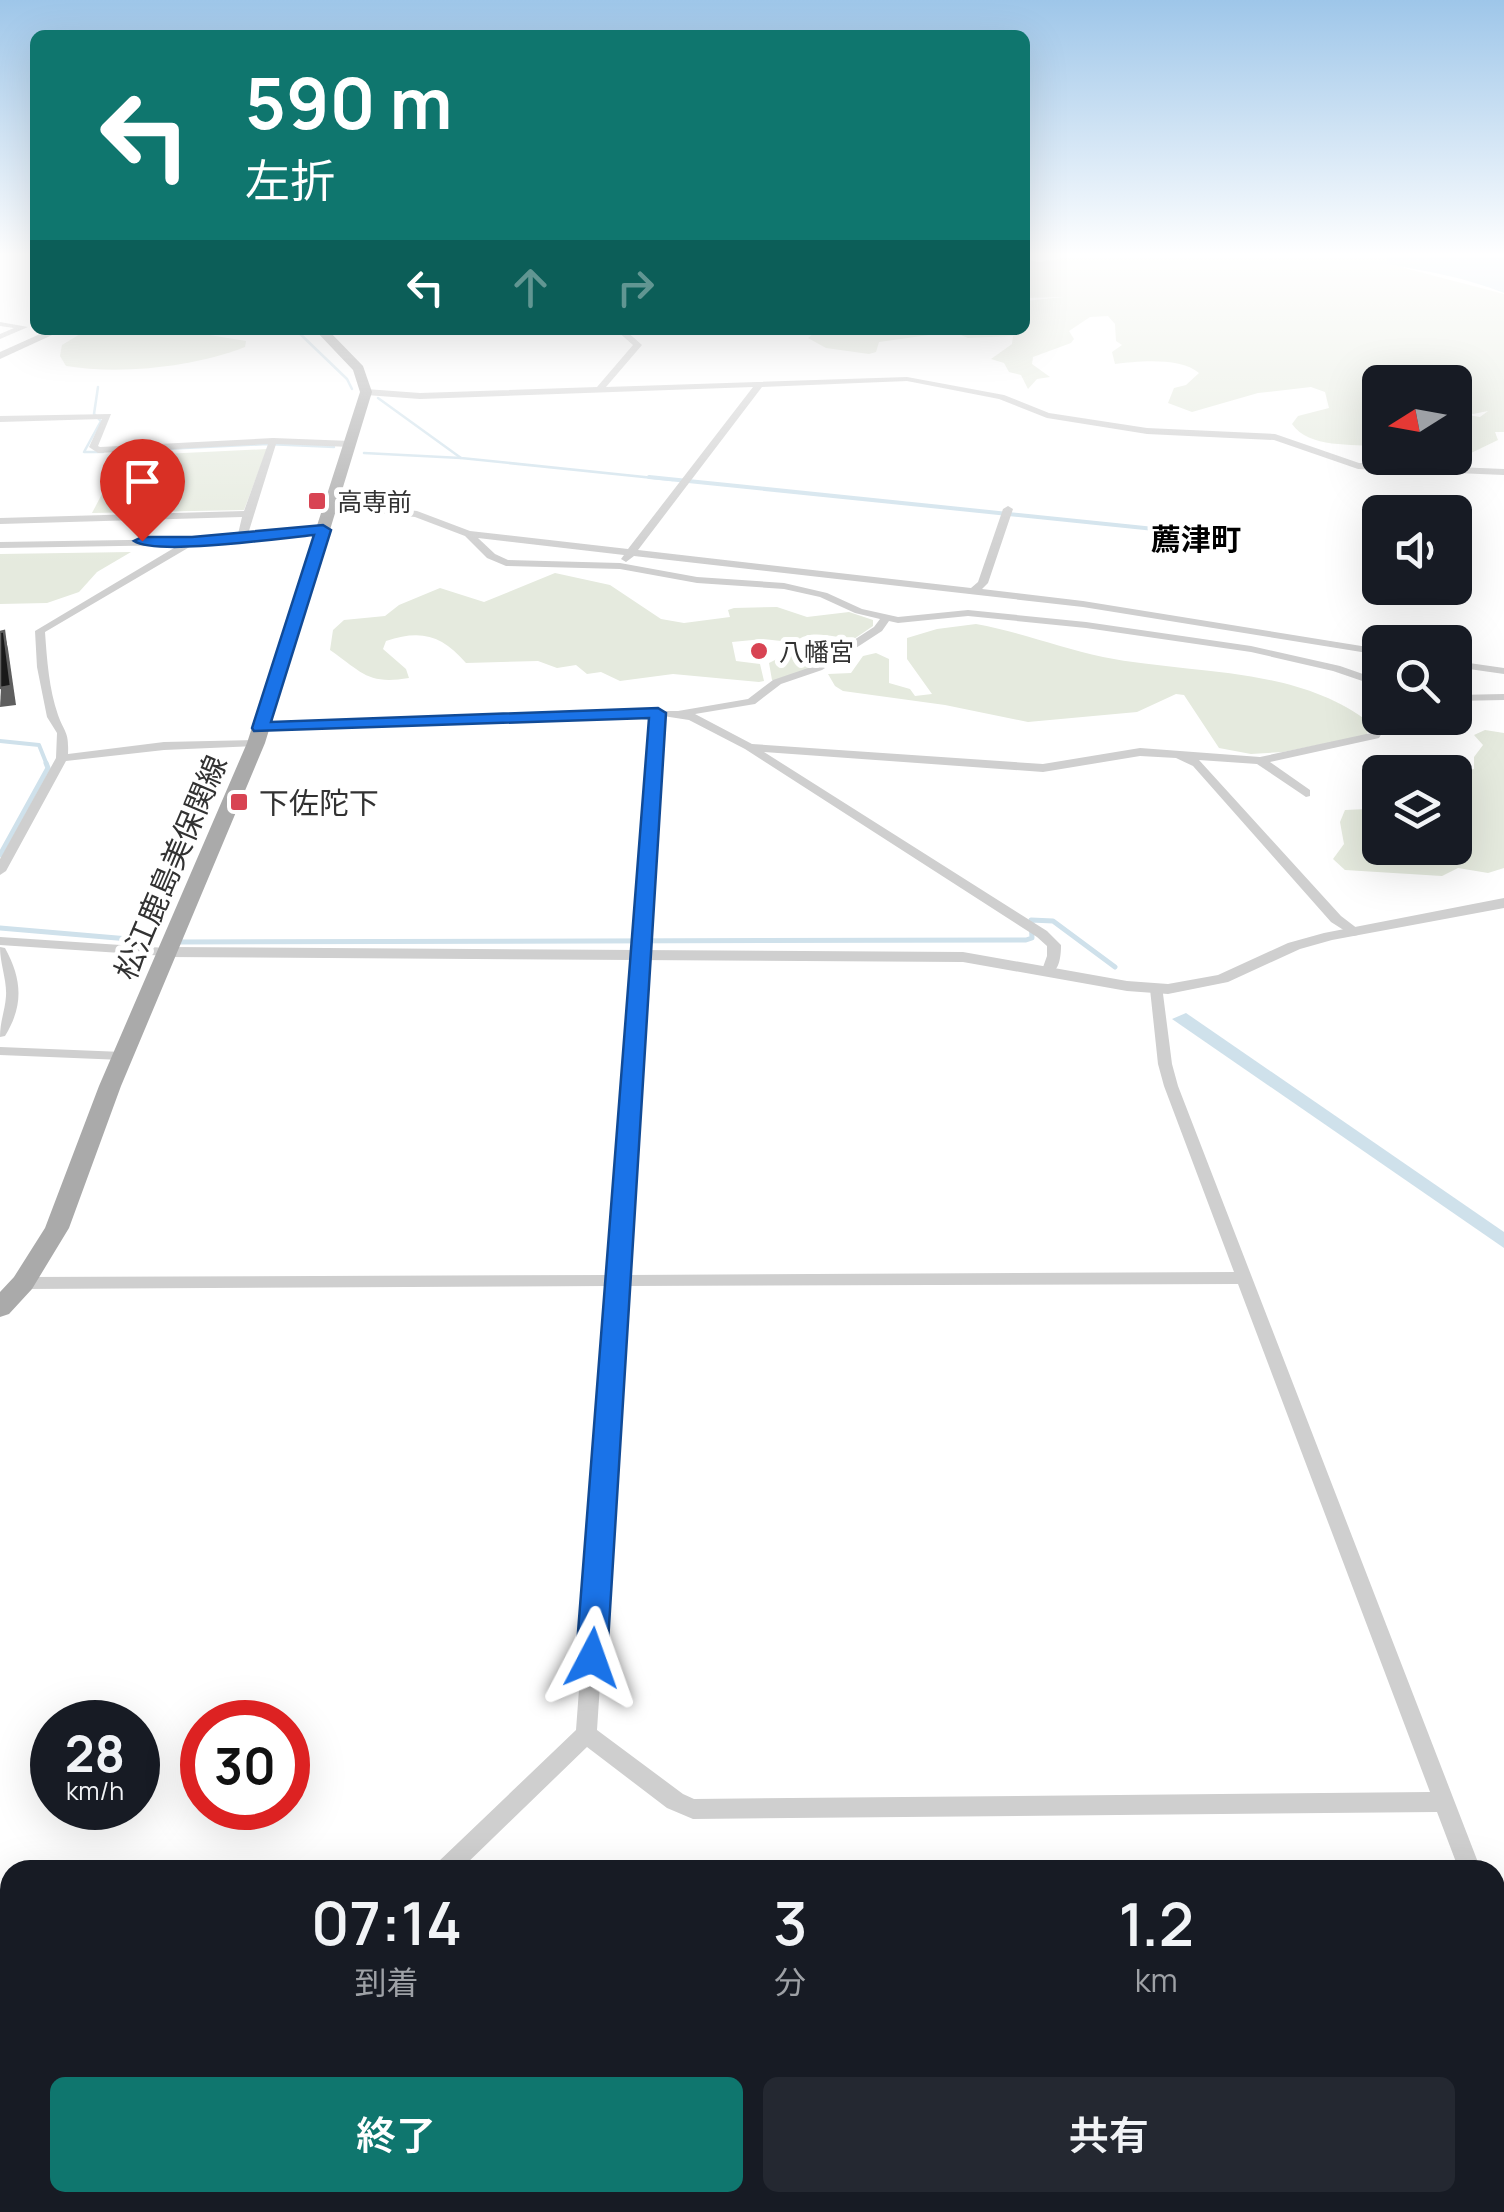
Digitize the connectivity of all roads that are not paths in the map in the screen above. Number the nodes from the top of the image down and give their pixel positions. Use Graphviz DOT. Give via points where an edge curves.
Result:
graph roads {
  1 [pos="350,360"];
  2 [pos="625,360"];
  3 [pos="760,383"];
  4 [pos="600,389"];
  5 [pos="366,392"];
  6 [pos="0,419"];
  7 [pos="273,443"];
  8 [pos="351,444"];
  9 [pos="1504,472"];
  10 [pos="331,505"];
  11 [pos="1007,513"];
  12 [pos="248,514"];
  13 [pos="0,521"];
  14 [pos="323,530"];
  15 [pos="468,534"];
  16 [pos="242,536"];
  17 [pos="192,542"];
  18 [pos="0,544"];
  19 [pos="632,553"];
  20 [pos="620,566"];
  21 [pos="972,592"];
  22 [pos="886,618"];
  23 [pos="1362,649"];
  24 [pos="1472,667"];
  25 [pos="1504,672"];
  26 [pos="1362,677"];
  27 [pos="1504,697"];
  28 [pos="1472,698"];
  29 [pos="658,713"];
  30 [pos="677,714"];
  31 [pos="258,735"];
  32 [pos="1376,735"];
  33 [pos="749,747"];
  34 [pos="1178,754"];
  35 [pos="62,758"];
  36 [pos="1260,761"];
  37 [pos="1306,793"];
  38 [pos="0,872"];
  39 [pos="1504,903"];
  40 [pos="1353,932"];
  41 [pos="0,941"];
  42 [pos="0,951"];
  43 [pos="166,952"];
  44 [pos="641,955"];
  45 [pos="1049,970"];
  46 [pos="1157,989"];
  47 [pos="0,1032"];
  48 [pos="0,1051"];
  49 [pos="123,1056"];
  50 [pos="618,1278"];
  51 [pos="1242,1278"];
  52 [pos="23,1283"];
  53 [pos="0,1308"];
  54 [pos="586,1734"];
  55 [pos="1443,1802"];
  56 [pos="455,1860"];
  57 [pos="1466,1860"];
  1 -- 5 [label="main road"];
  2 -- 4 [label="street"];
  3 -- 4 [label="street"];
  3 -- 9 [label="street" via="912,379 1001,397 1047,415 1147,431 1275,436 1358,466"];
  3 -- 19 [label="street"];
  4 -- 5 [label="street"];
  5 -- 8 [label="main road, 松江鹿島美保関線"];
  6 -- 7 [label="street" via="108,416 92,447 98,450"];
  7 -- 8 [label="street"];
  7 -- 12 [label="street"];
  8 -- 10 [label="main road, 松江鹿島美保関線"];
  10 -- 14 [label="main road, 松江鹿島美保関線"];
  10 -- 15 [label="street" via="416,514"];
  11 -- 21 [label="street" via="982,583"];
  12 -- 13 [label="street"];
  12 -- 16 [label="street"];
  14 -- 16 [label="street"];
  14 -- 31 [label="main road, 松江鹿島美保関線"];
  15 -- 19 [label="street"];
  15 -- 20 [label="street" via="506,563"];
  16 -- 17 [label="street"];
  17 -- 18 [label="street"];
  17 -- 35 [label="street" via="40,632 53,717 63,733"];
  19 -- 20 [label="street"];
  19 -- 21 [label="street"];
  20 -- 22 [label="street" via="797,588"];
  21 -- 23 [label="street"];
  22 -- 26 [label="street" via="968,613 1061,622 1251,648"];
  22 -- 30 [label="street" via="818,668 777,682 751,702"];
  24 -- 25 [label="street"];
  27 -- 28 [label="street"];
  29 -- 30 [label="street"];
  29 -- 31 [label="street"];
  29 -- 44 [label="street"];
  30 -- 33 [label="street"];
  31 -- 35 [label="street"];
  31 -- 43 [label="main road, 松江鹿島美保関線"];
  32 -- 36 [label="street"];
  33 -- 34 [label="street" via="1043,768 1140,752"];
  33 -- 45 [label="street" via="1042,934 1054,945"];
  34 -- 36 [label="street"];
  34 -- 40 [label="street" via="1197,764"];
  35 -- 38 [label="street"];
  36 -- 37 [label="street"];
  39 -- 40 [label="street"];
  40 -- 46 [label="street" via="1294,946 1222,979"];
  41 -- 43 [label="street"];
  42 -- 47 [label="street" via="16,997"];
  43 -- 44 [label="street"];
  43 -- 49 [label="main road, 松江鹿島美保関線"];
  44 -- 45 [label="street" via="963,957"];
  44 -- 50 [label="street"];
  45 -- 46 [label="street"];
  46 -- 51 [label="street" via="1171,1086"];
  48 -- 49 [label="street"];
  49 -- 52 [label="main road, 松江鹿島美保関線" via="57,1228"];
  50 -- 51 [label="street"];
  50 -- 52 [label="street"];
  50 -- 54 [label="street"];
  51 -- 55 [label="street"];
  52 -- 53 [label="main road, 松江鹿島美保関線"];
  54 -- 55 [label="street" via="693,1809"];
  54 -- 56 [label="street"];
  55 -- 57 [label="street"];
}
